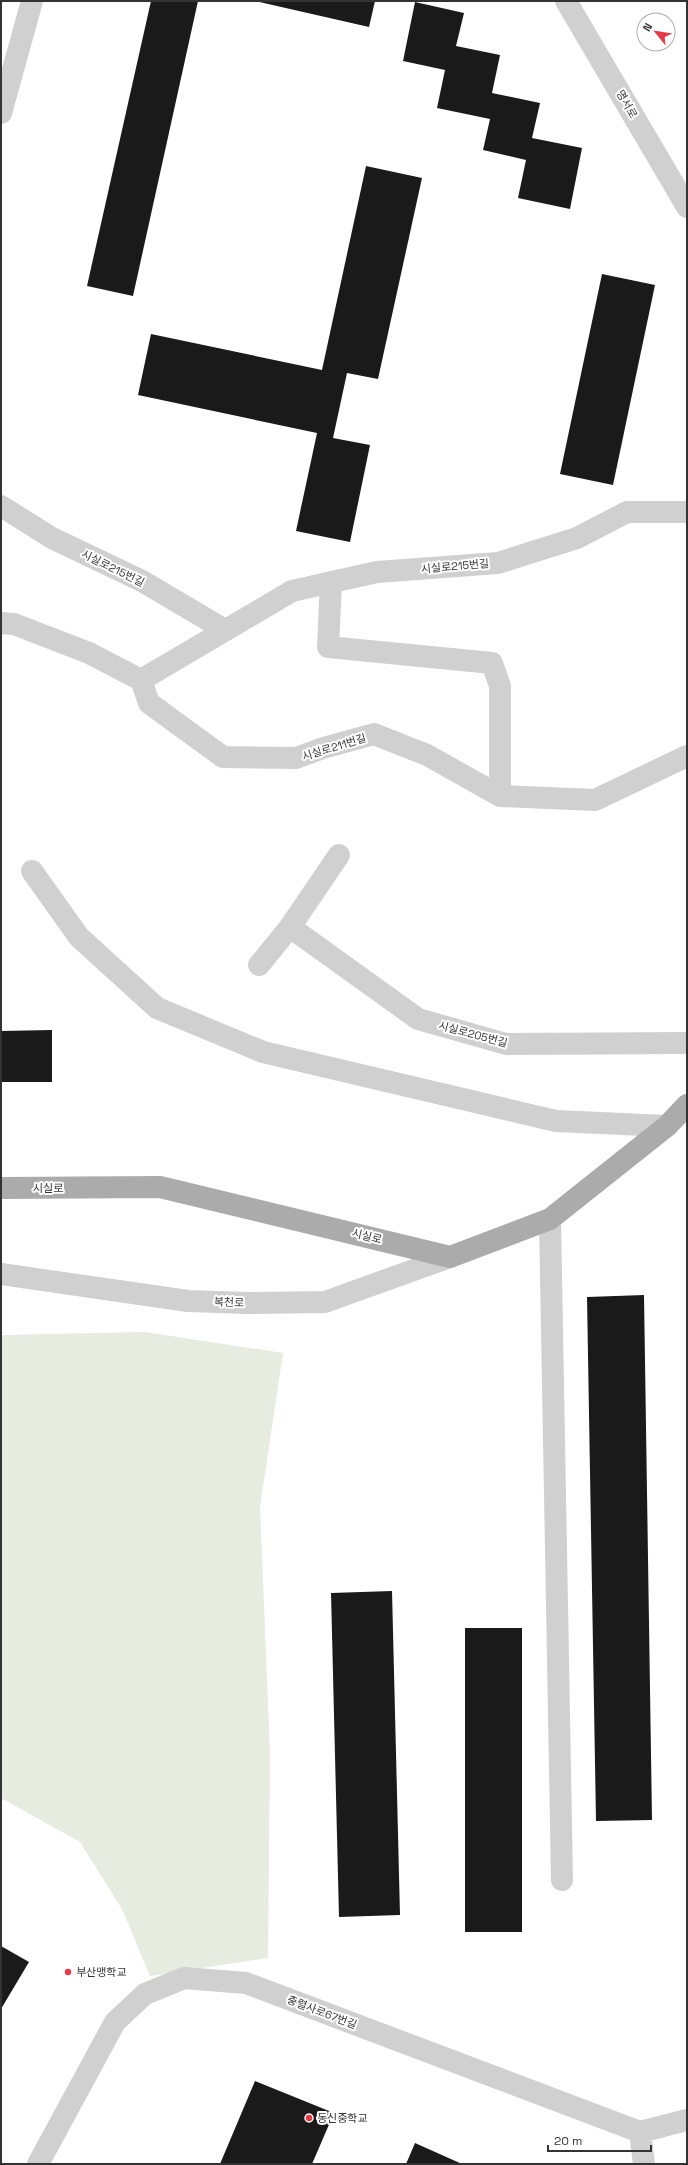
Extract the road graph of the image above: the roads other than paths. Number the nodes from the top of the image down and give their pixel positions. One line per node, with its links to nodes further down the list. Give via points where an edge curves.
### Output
1 (32, 1): 3 (street)
2 (566, 1): 4 (street, 명서로)
3 (1, 113)
4 (687, 207)
5 (1, 506): 9 (street, 시실로215번길, via 52,538 142,581)
6 (687, 512): 7 (street, 시실로215번길, via 628,512 577,538 498,562 377,572)
7 (331, 582): 9 (street, 시실로215번길, via 292,591); 12 (street, via 328,647 492,663 500,686)
8 (1, 623): 10 (street, via 14,624 89,653)
9 (225, 630): 10 (street, 시실로215번길)
10 (141, 680): 12 (street, 시실로211번길, via 149,703 223,757 296,758 374,734 427,755)
11 (687, 756): 12 (street, 시실로211번길, via 595,800)
12 (500, 796)
13 (339, 855): 15 (street)
14 (32, 871): 19 (street, via 79,938 157,1008 263,1052 556,1121)
15 (290, 927): 16 (street); 17 (street, 시실로205번길, via 418,1019 506,1044)
16 (259, 965)
17 (687, 1043)
18 (687, 1104): 19 (main road)
19 (667, 1126): 21 (main road)
20 (1, 1188): 22 (main road, 시실로, via 160,1187)
21 (550, 1219): 22 (main road); 24 (street)
22 (450, 1257): 23 (street, 복천로, via 325,1302 188,1301)
23 (1, 1274)
24 (562, 1880)
25 (687, 2120): 26 (street)
26 (640, 2132): 27 (street, 충렬사로67번길, via 246,1983 184,1978 145,1994 115,2022); 28 (street)
27 (38, 2164)
28 (644, 2164)

